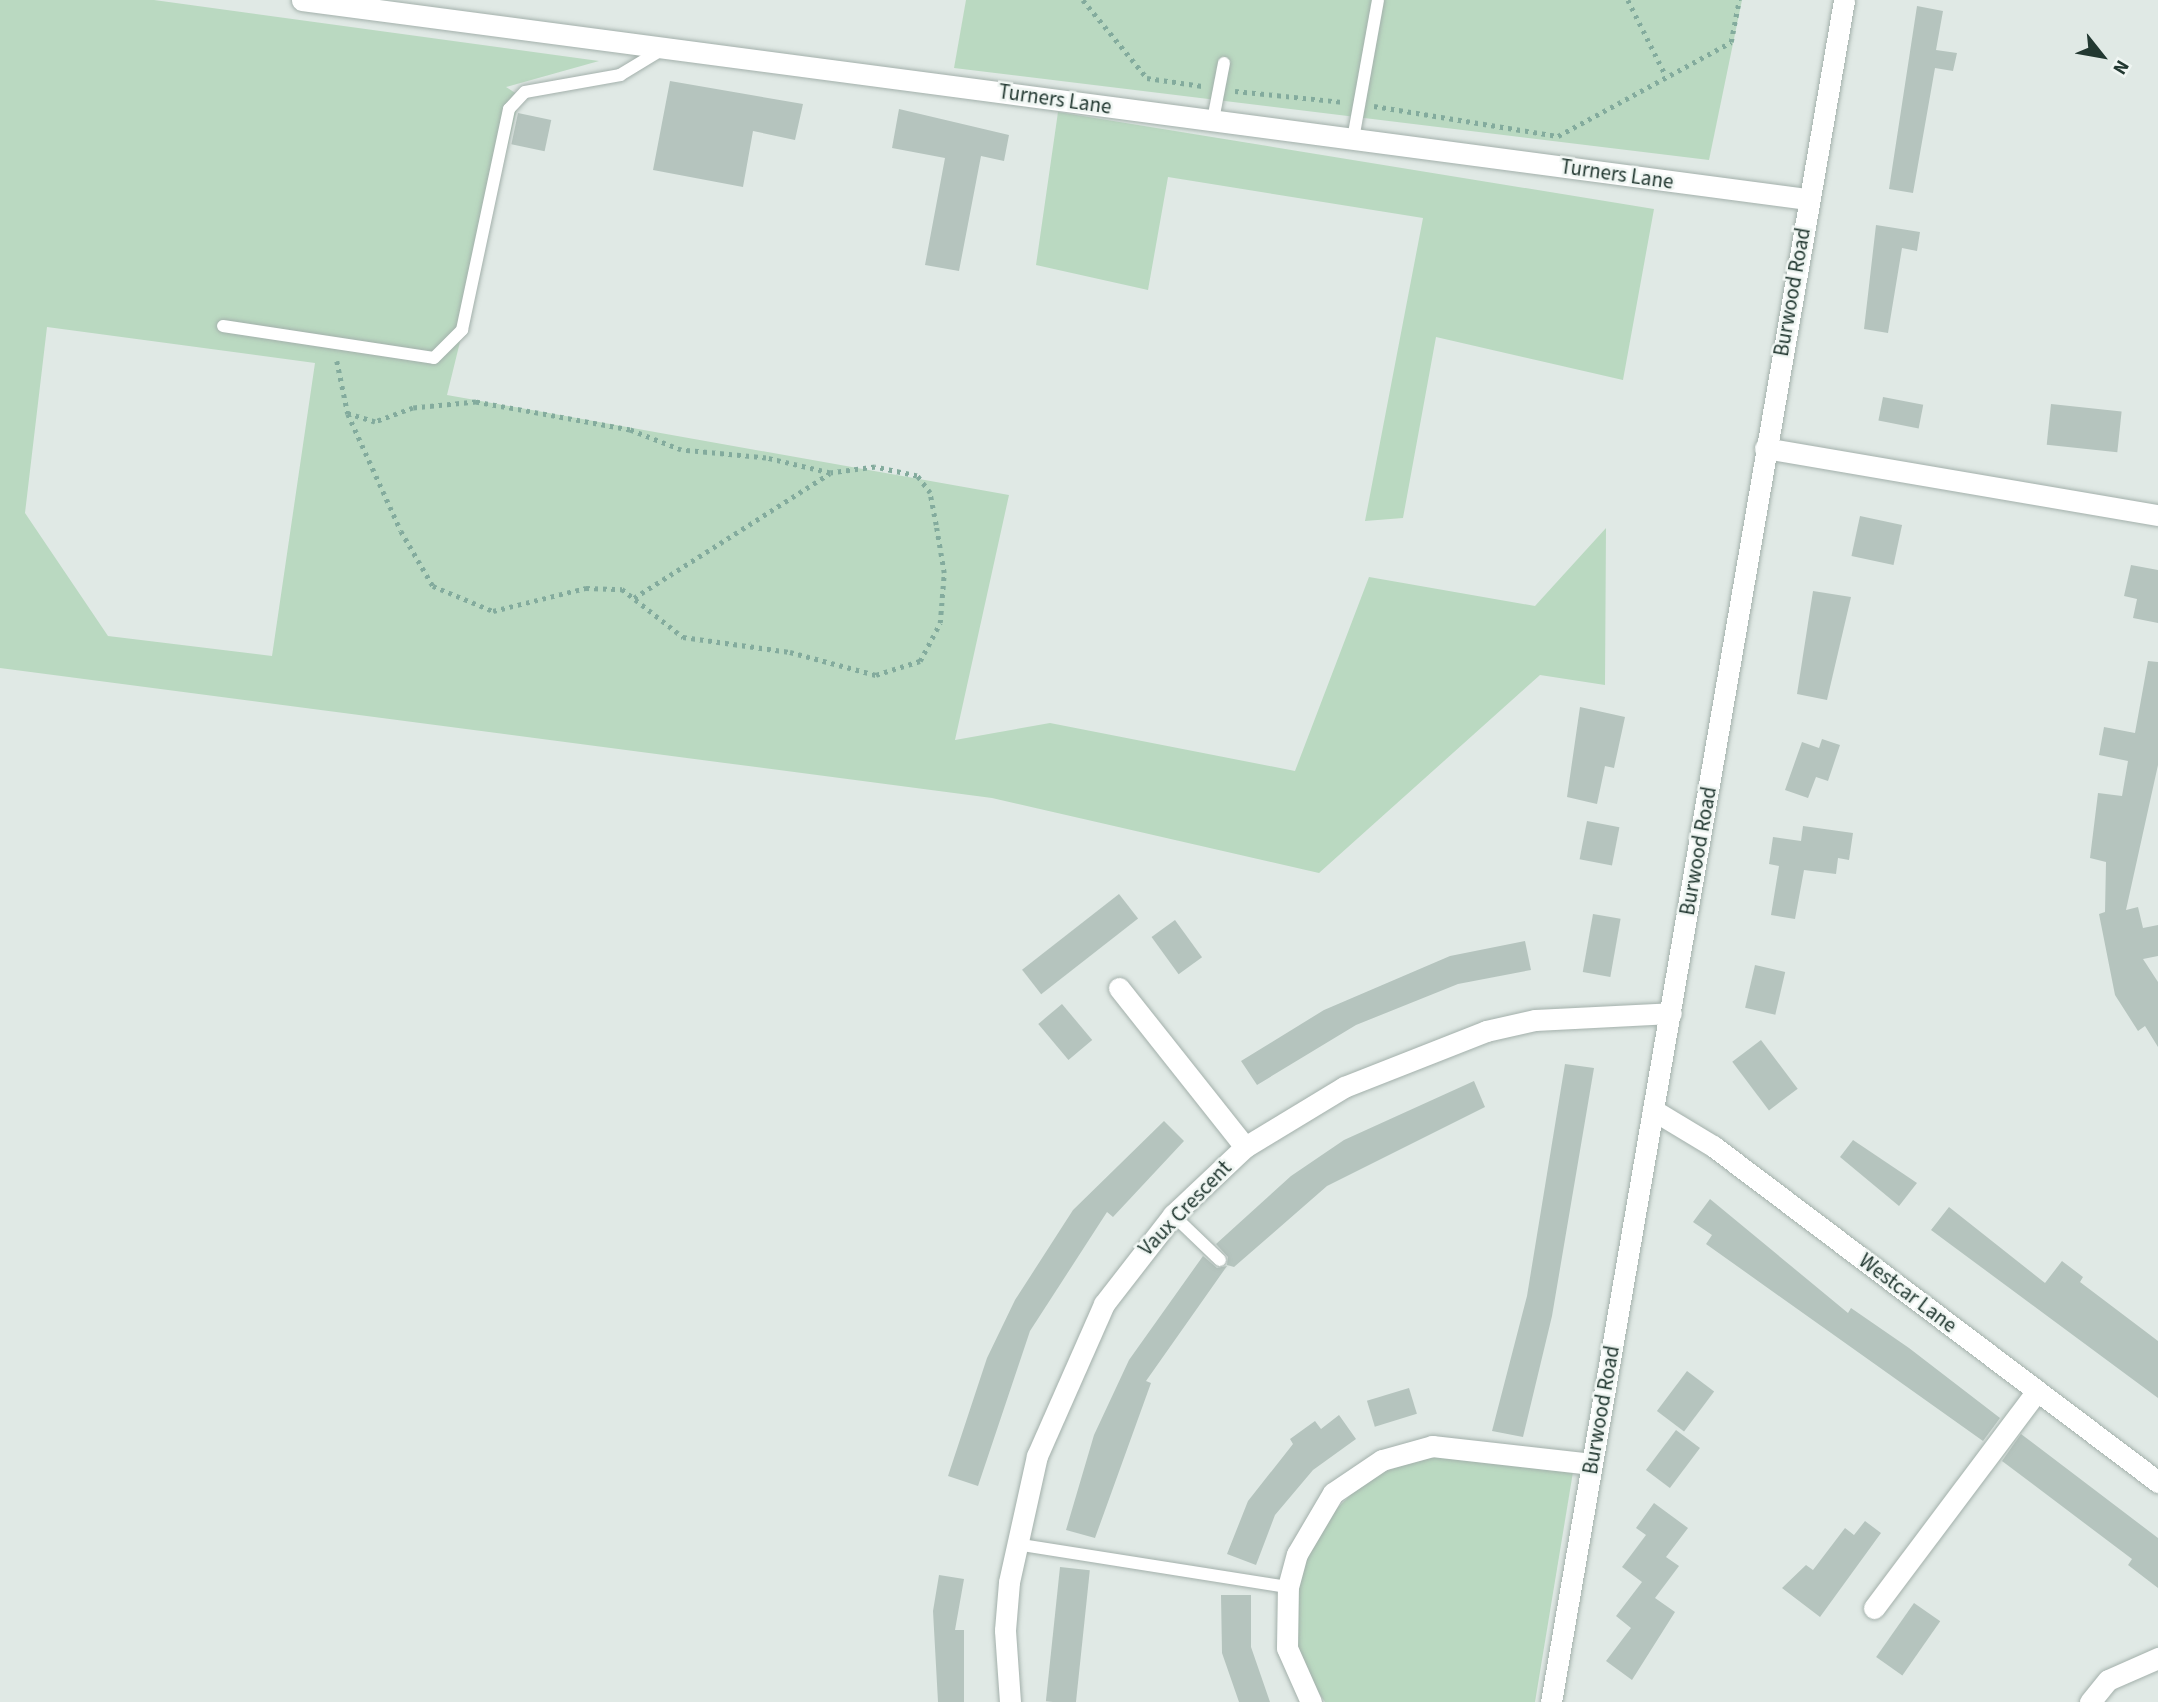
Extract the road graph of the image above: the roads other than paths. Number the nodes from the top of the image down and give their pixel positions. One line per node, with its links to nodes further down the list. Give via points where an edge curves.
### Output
1 (302, 0): 4 (street, Turners Lane)
2 (1378, 0): 7 (lane)
3 (1843, 0): 8 (street, Burwood Road)
4 (668, 47): 6 (street, Turners Lane); 9 (lane, via 620,75 525,92 509,109 461,330 452,346 434,358)
5 (1224, 63): 6 (lane)
6 (1213, 120): 7 (street, Turners Lane)
7 (1353, 139): 8 (street, Turners Lane)
8 (1808, 200): 10 (street, Burwood Road)
9 (223, 326)
10 (1765, 448): 11 (street); 13 (street, Burwood Road)
11 (2158, 515)
12 (1119, 988): 15 (street)
13 (1671, 1013): 14 (street, Burwood Road); 15 (street, Vaux Crescent, via 1577,1013 1486,1031 1344,1087)
14 (1653, 1111): 18 (street, Westcar Lane, via 1713,1146); 19 (street, Burwood Road)
15 (1245, 1147): 16 (street, Vaux Crescent)
16 (1173, 1215): 17 (lane); 21 (street, Vaux Crescent, via 1104,1304 1075,1362 1037,1456)
17 (1220, 1260)
18 (2038, 1391): 20 (street, Westcar Lane); 23 (street)
19 (1592, 1464): 22 (street, via 1458,1446 1382,1460 1333,1493 1297,1553); 27 (street, Burwood Road)
20 (2158, 1482)
21 (1016, 1544): 22 (lane); 25 (street, Vaux Crescent, via 1004,1630)
22 (1288, 1587): 26 (street, via 1287,1648)
23 (1874, 1608)
24 (2158, 1658): 28 (street, via 2108,1680)
25 (1010, 1702)
26 (1311, 1702)
27 (1551, 1702)
28 (2090, 1702)

